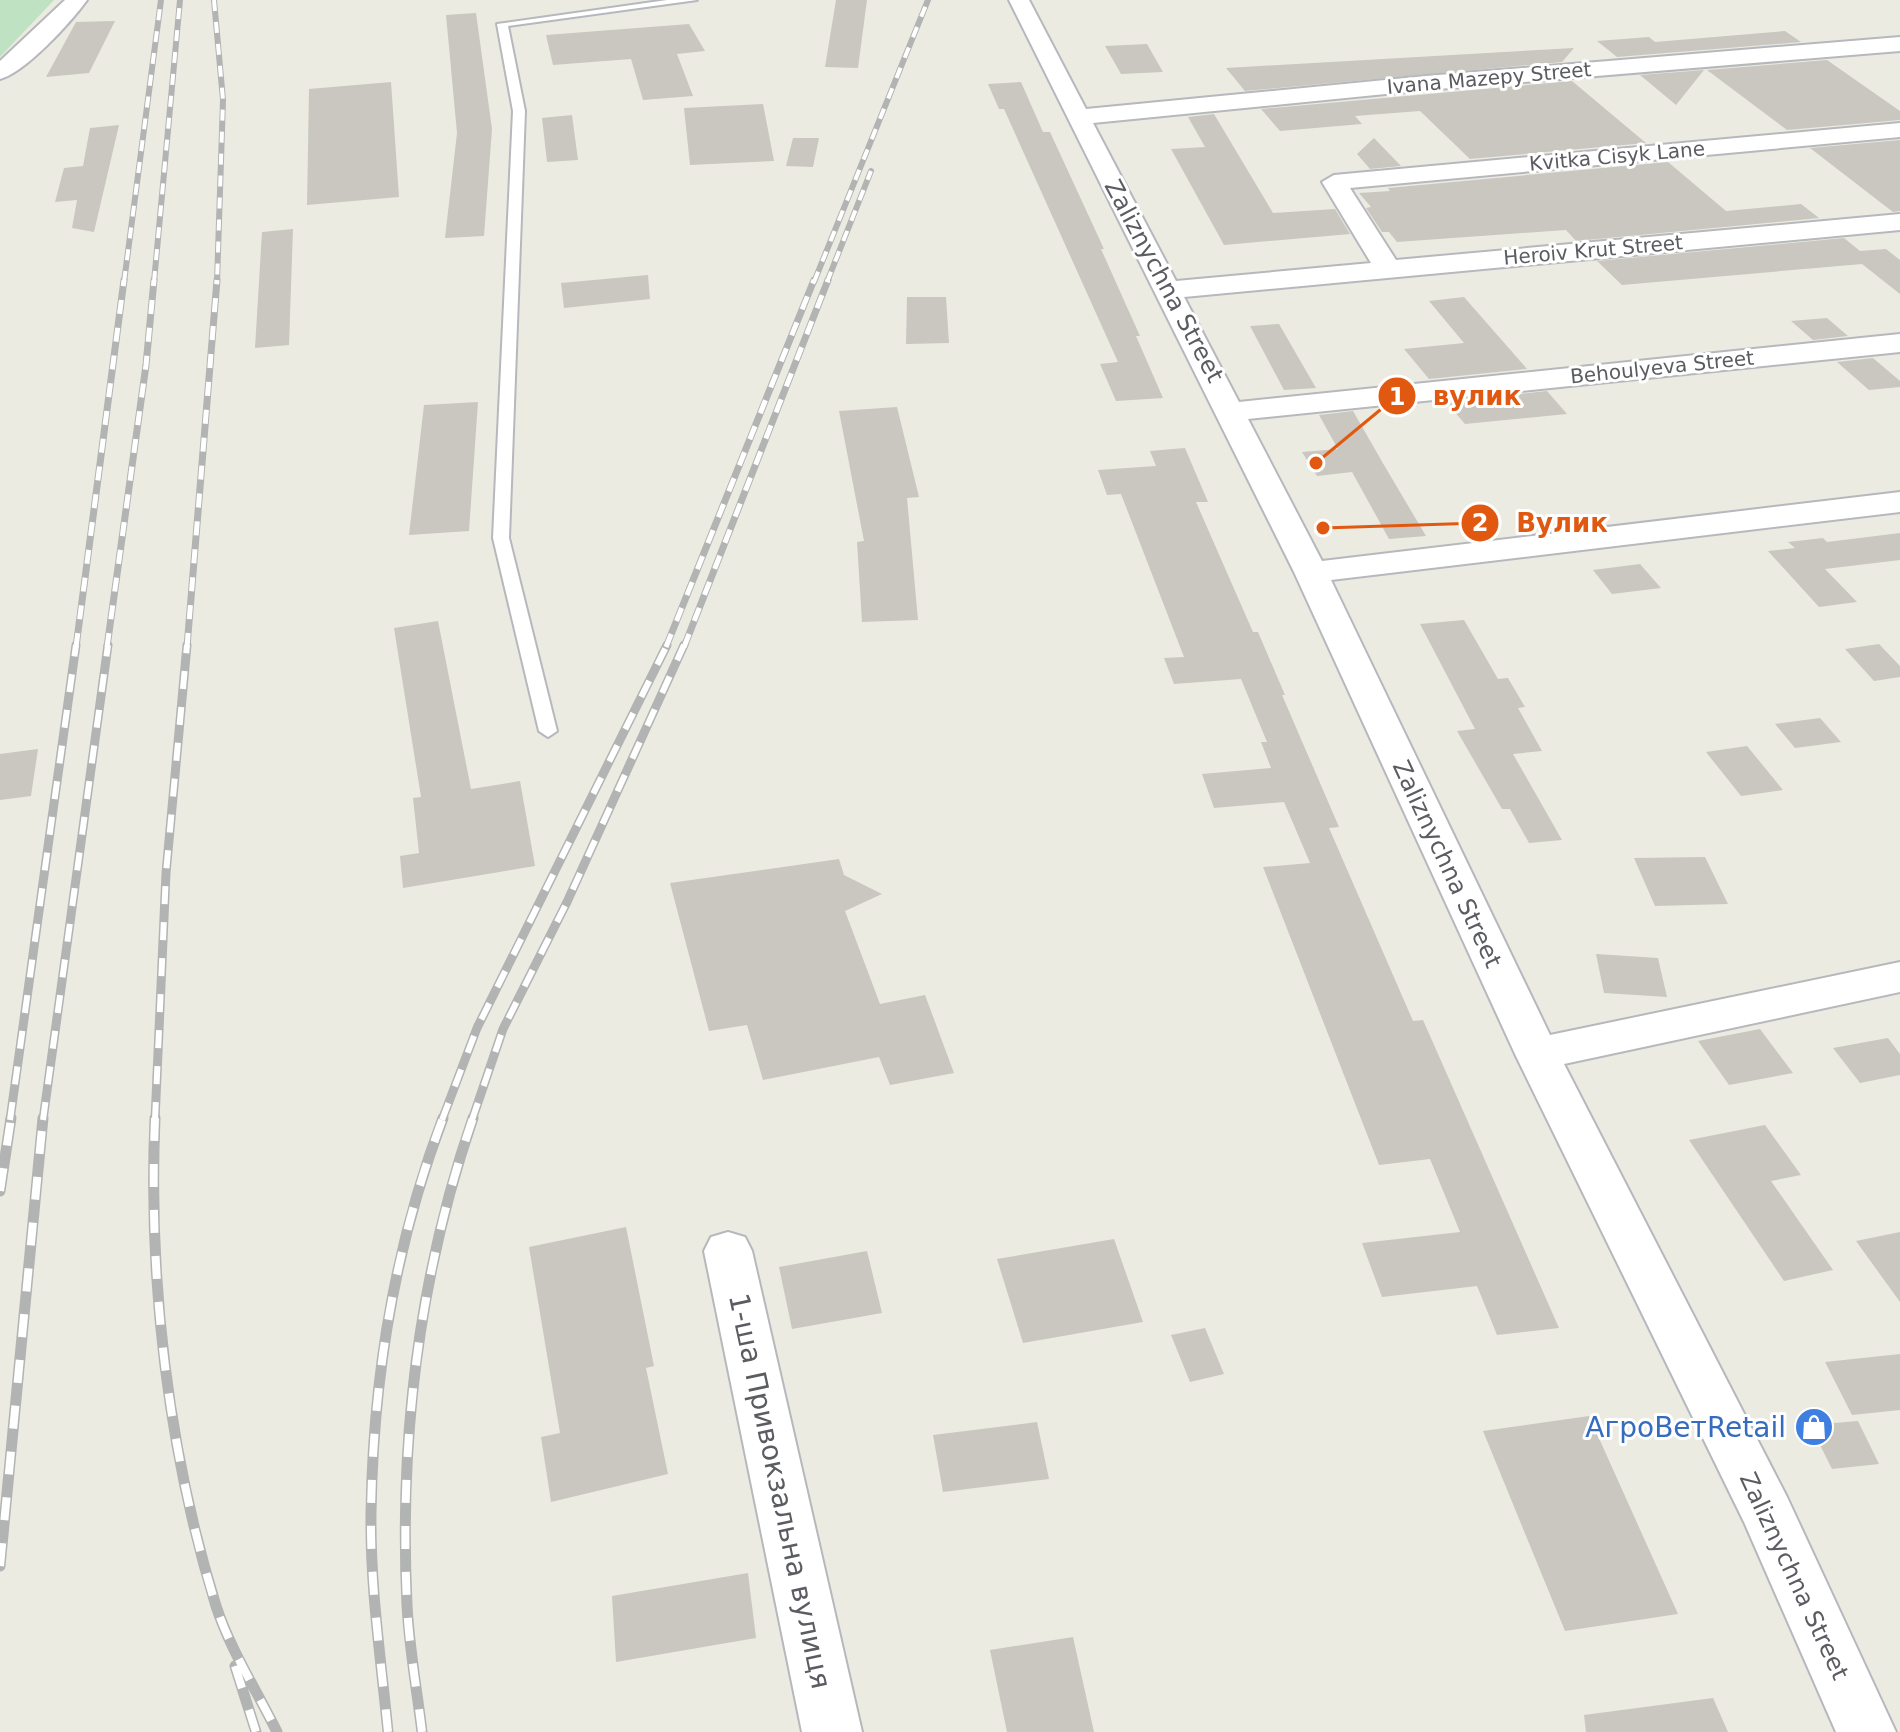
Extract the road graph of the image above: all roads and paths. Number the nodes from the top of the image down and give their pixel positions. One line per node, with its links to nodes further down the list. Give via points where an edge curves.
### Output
1 (77, 0): 5 (street)
2 (692, 0): 15 (lane, via 502,24 519,111 501,538)
3 (1019, 0): 6 (street, Zaliznychna Street)
4 (1900, 44): 6 (street, Ivana Mazepy Street)
5 (0, 72)
6 (1079, 117): 10 (street, Zaliznychna Street)
7 (1900, 130): 9 (street, Kvitka Cisyk Lane, via 1334,182)
8 (1900, 222): 9 (street, Heroiv Krut Street)
9 (1388, 269): 10 (street, Heroiv Krut Street)
10 (1169, 290): 12 (street, Zaliznychna Street)
11 (1900, 343): 12 (street, Behoulyeva Street)
12 (1232, 412): 14 (street, Zaliznychna Street)
13 (1900, 502): 14 (street)
14 (1311, 572): 17 (street, Zaliznychna Street)
15 (548, 731)
16 (1900, 977): 17 (street)
17 (1537, 1054): 20 (street, Zaliznychna Street, via 1768,1514)
18 (728, 1251): 19 (street, 1-ша Привокзальна вулиця)
19 (832, 1732)
20 (1866, 1732)

